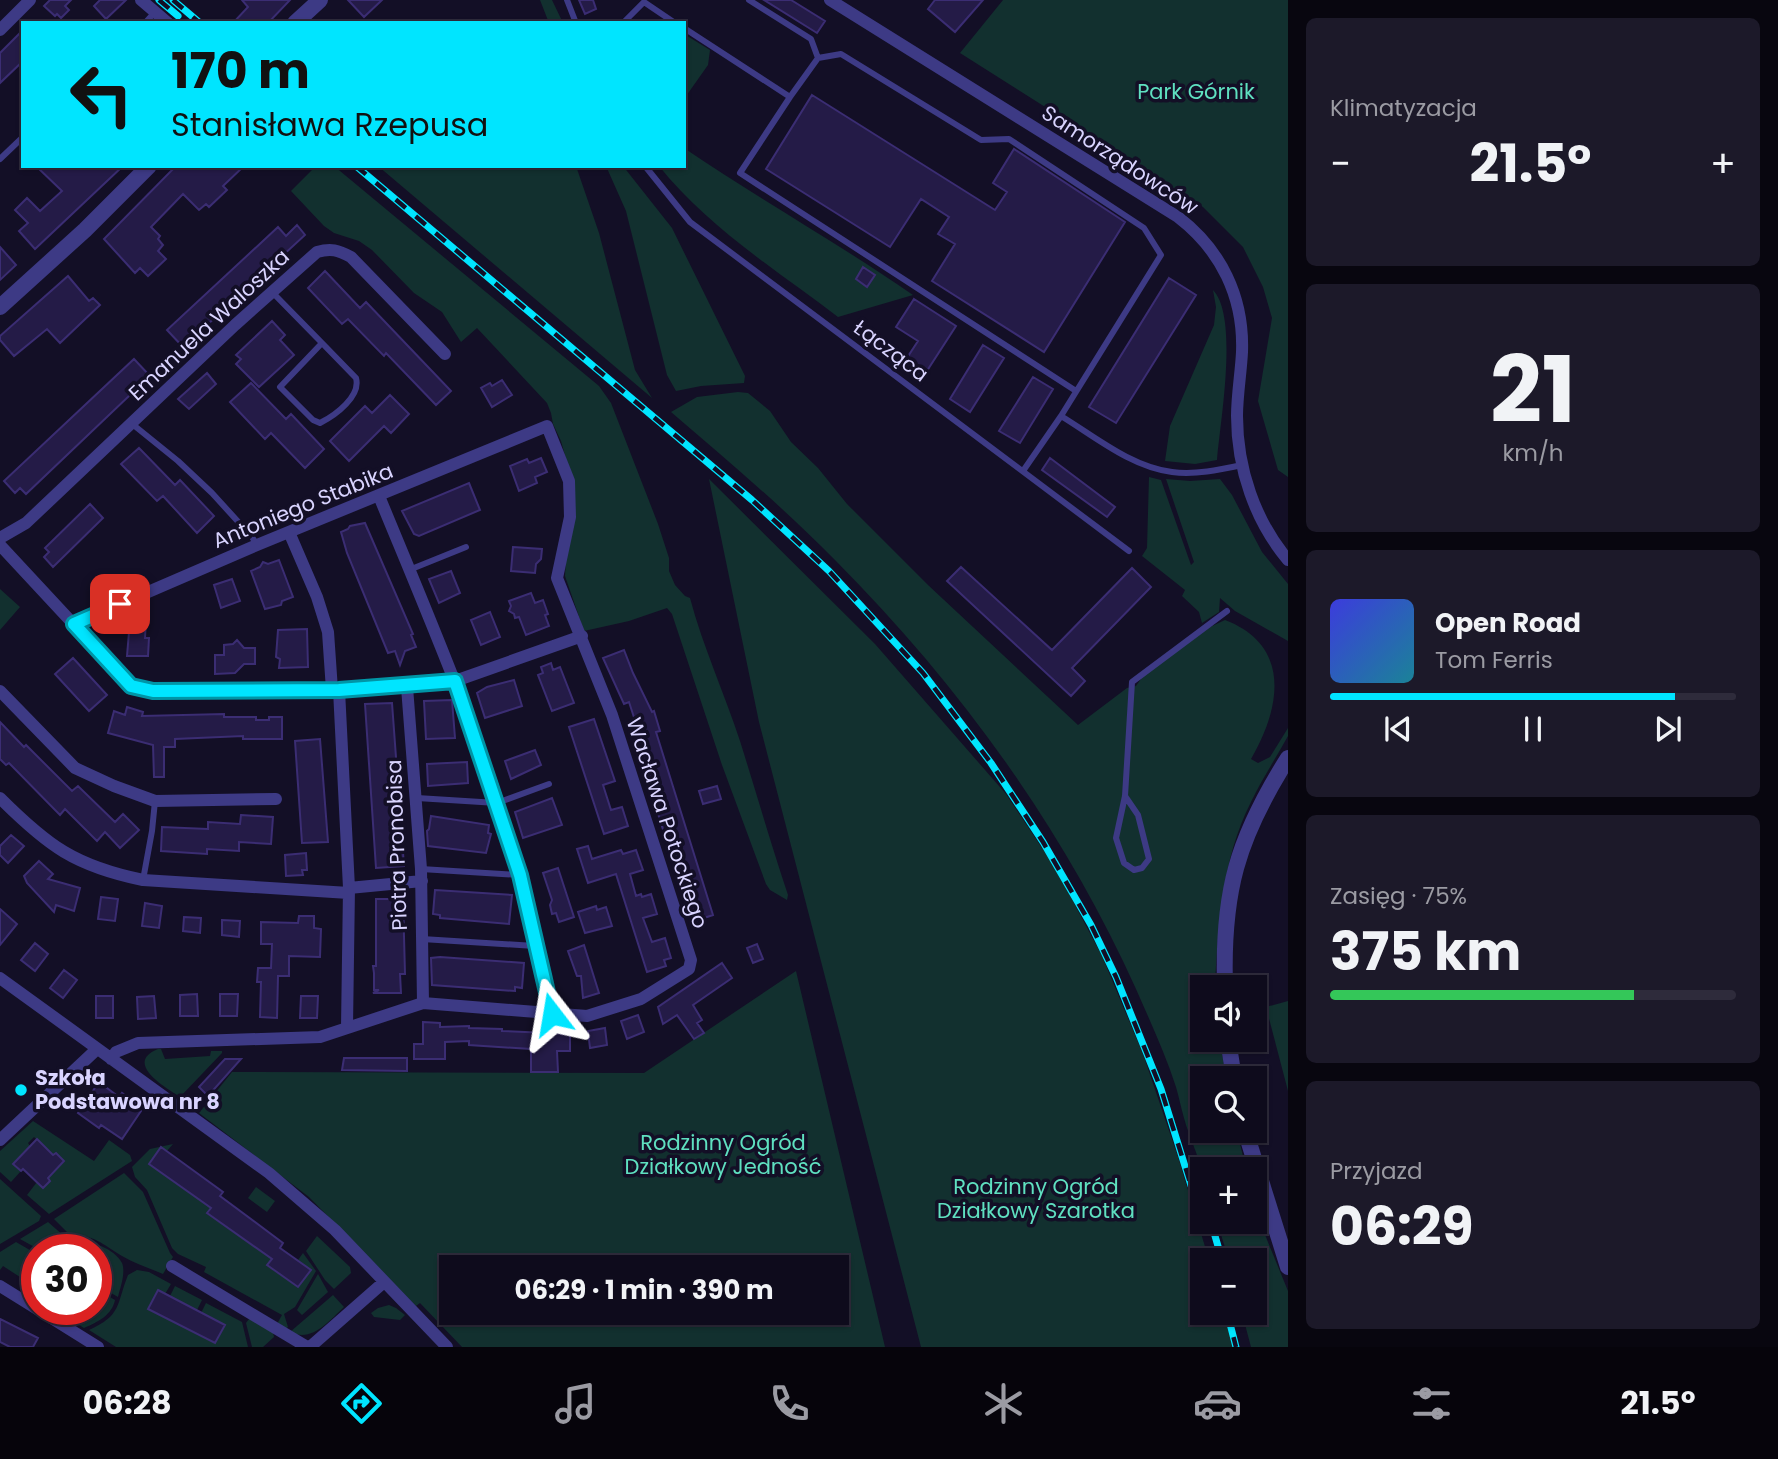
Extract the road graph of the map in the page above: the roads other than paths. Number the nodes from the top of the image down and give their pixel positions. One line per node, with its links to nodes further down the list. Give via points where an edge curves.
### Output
1 (30, 0): 16 (street)
2 (141, 0): 8 (street)
3 (320, 0): 11 (street)
4 (567, 0): 12 (lane)
5 (749, 0): 17 (lane, via 811,39)
6 (830, 0): 31 (street, Samorządowców, via 1159,205 1203,239 1225,270 1241,321 1237,417)
7 (645, 1): 13 (lane); 14 (lane)
8 (155, 12): 9 (lane); 10 (street)
9 (147, 21)
10 (166, 21)
11 (297, 21)
12 (575, 21)
13 (625, 21)
14 (673, 21)
15 (686, 29): 18 (lane)
16 (0, 30)
17 (818, 58): 18 (lane); 27 (lane, via 841,54 981,140 1009,139 1144,228 1161,255)
18 (790, 97): 27 (lane, via 740,173)
19 (21, 139): 20 (lane)
20 (0, 159)
21 (147, 168): 24 (street)
22 (647, 168): 32 (lane, Łącząca, via 690,222)
23 (273, 293): 25 (lane); 26 (street, Emanuela Waloszka, via 317,252 337,250 351,257); 29 (street, Emanuela Waloszka)
24 (0, 307)
25 (322, 343): 25 (lane, via 280,387 320,423 356,393 358,385)
26 (445, 354)
27 (1076, 391): 28 (lane)
28 (1061, 416): 31 (lane, via 1152,468 1193,472); 32 (lane)
29 (131, 423): 35 (street, Emanuela Waloszka, via 26,523); 37 (lane, via 212,493)
30 (547, 426): 33 (street, Antoniego Stabika); 44 (street, Wacława Potockiego, via 569,481 570,517 556,578)
31 (1242, 466): 40 (street, Samorządowców, via 1265,526)
32 (1023, 471): 39 (lane, Łącząca)
33 (379, 496): 34 (street, Antoniego Stabika); 41 (street)
34 (289, 532): 37 (street, Antoniego Stabika); 47 (street, via 328,632)
35 (0, 538)
36 (0, 545): 43 (street)
37 (257, 545): 43 (street, Antoniego Stabika)
38 (466, 547): 41 (lane)
39 (1129, 551)
40 (1288, 560)
41 (409, 570): 45 (street)
42 (1227, 611): 51 (lane, via 1132,682)
43 (74, 624): 47 (street, via 131,686 153,691)
44 (582, 636): 45 (street); 66 (street, Wacława Potockiego, via 691,960 689,969 640,999 587,1016)
45 (455, 681): 46 (street); 56 (street)
46 (407, 687): 47 (street); 53 (street, Piotra Pronobisa)
47 (336, 690): 60 (street)
48 (0, 691): 55 (street, via 75,768)
49 (1288, 758): 63 (street, via 1256,812 1239,854 1226,918)
50 (549, 784): 56 (lane)
51 (1125, 796): 51 (lane, via 1116,838 1124,863 1134,870 1149,859 1138,815)
52 (0, 798): 59 (street, via 33,831 73,859)
53 (417, 798): 56 (lane); 57 (street, Piotra Pronobisa)
54 (276, 799): 55 (street)
55 (155, 801): 59 (lane)
56 (497, 803): 58 (street)
57 (421, 875): 58 (lane); 60 (street); 61 (street, Piotra Pronobisa)
58 (520, 875): 62 (street)
59 (143, 880): 60 (street)
60 (349, 891): 67 (street)
61 (421, 939): 62 (lane); 65 (street, Piotra Pronobisa)
62 (535, 946): 66 (street)
63 (1224, 975)
64 (0, 978): 68 (street)
65 (423, 1003): 66 (street, Wacława Potockiego); 67 (street)
66 (552, 1014)
67 (347, 1027): 69 (street, via 320,1037 138,1043)
68 (97, 1049): 69 (street); 70 (street)
69 (111, 1059): 74 (street, via 269,1173 309,1206)
70 (0, 1140)
71 (1249, 1143): 73 (street)
72 (172, 1266): 79 (street)
73 (1288, 1267)
74 (384, 1282): 79 (street); 80 (street)
75 (0, 1286): 76 (street)
76 (21, 1299)
77 (63, 1325): 78 (street)
78 (98, 1347)
79 (308, 1347)
80 (447, 1347)

